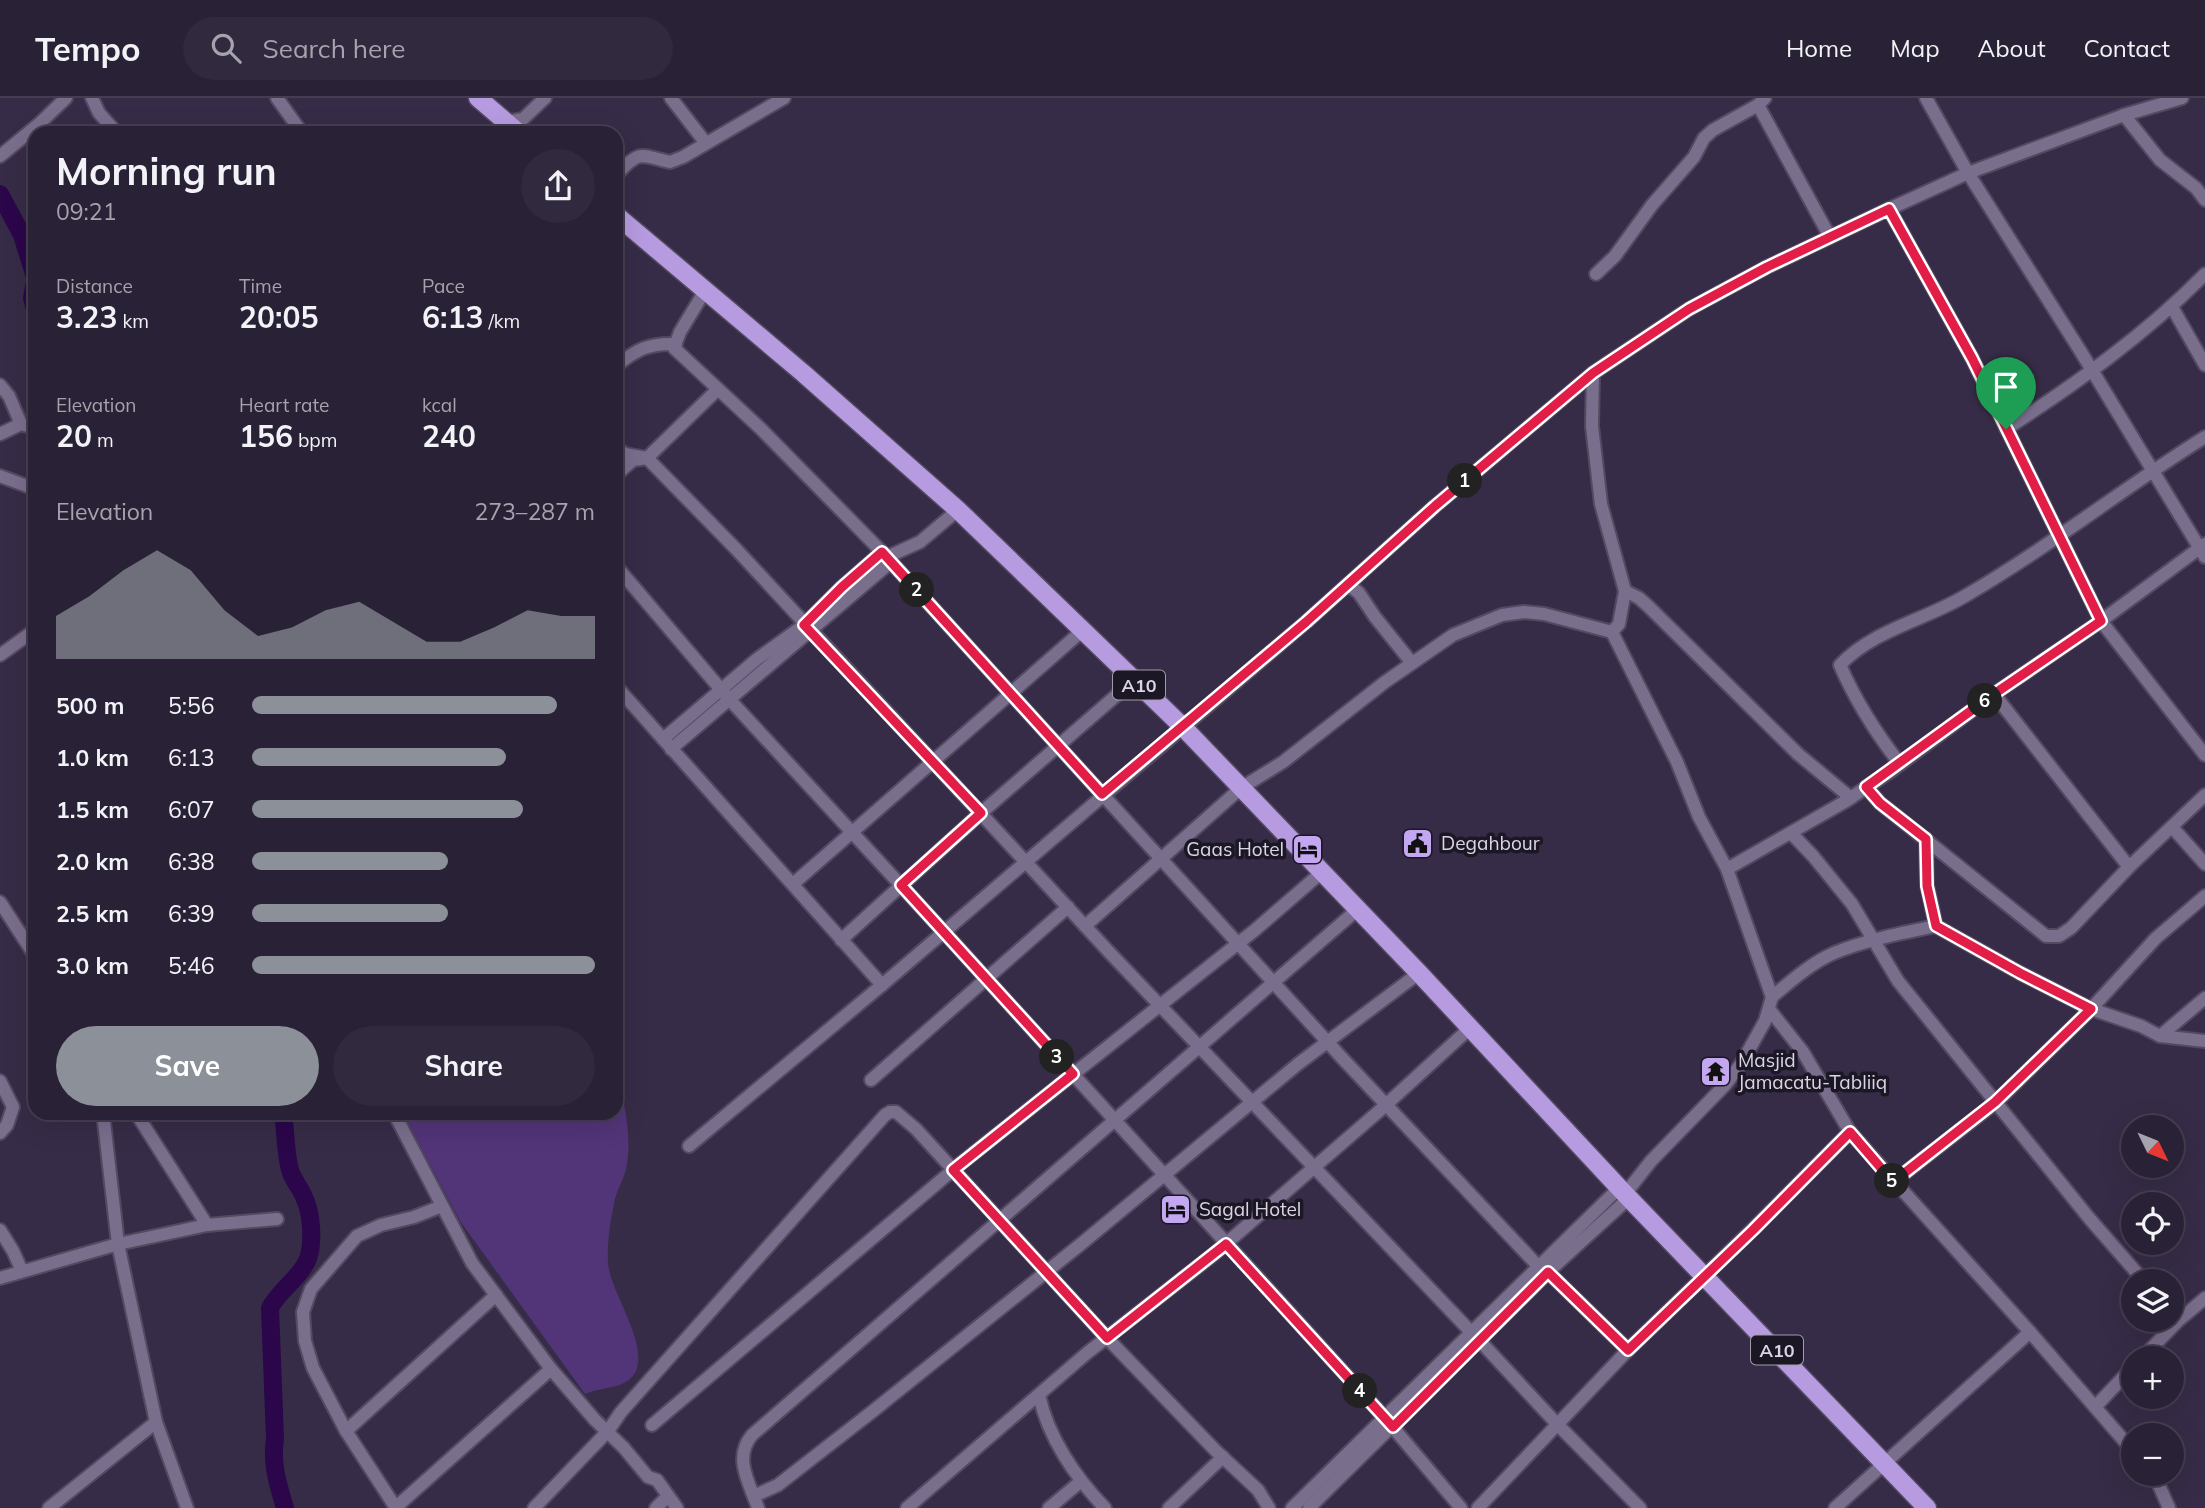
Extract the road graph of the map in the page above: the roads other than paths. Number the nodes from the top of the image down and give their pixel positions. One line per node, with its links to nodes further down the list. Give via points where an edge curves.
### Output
1 (66, 98): 13 (street)
2 (92, 98): 14 (street)
3 (277, 98): 15 (street)
4 (478, 98): 16 (highway)
5 (545, 98): 17 (street)
6 (671, 98): 19 (street)
7 (785, 98): 19 (street)
8 (1926, 98): 22 (street)
9 (2182, 98): 11 (street)
10 (1762, 101): 26 (street); 27 (street, via 1704,138 1694,157)
11 (2151, 102): 12 (street)
12 (2124, 115): 22 (street); 23 (street, via 2160,160)
13 (37, 126)
14 (111, 126)
15 (297, 126)
16 (510, 126)
17 (514, 126)
18 (28, 133): 20 (street)
19 (705, 142): 21 (street, via 670,162 641,155)
20 (0, 156)
21 (623, 168)
22 (1968, 173): 24 (street); 34 (street)
23 (2205, 200)
24 (1889, 209): 26 (street); 40 (street)
25 (623, 221): 29 (highway, A10)
26 (1830, 237): 35 (street, via 1689,309)
27 (1596, 274)
28 (2205, 274): 30 (street)
29 (706, 289): 31 (street); 49 (highway, A10)
30 (2172, 307): 33 (street); 34 (street)
31 (676, 344): 32 (street, via 643,347); 37 (street, via 674,348)
32 (623, 361)
33 (2205, 365)
34 (2092, 370): 40 (street); 46 (street)
35 (1593, 373): 54 (street); 55 (street, via 1592,426 1601,504)
36 (0, 384): 38 (street)
37 (718, 389): 44 (street); 52 (street)
38 (21, 424): 39 (street); 41 (street)
39 (28, 426)
40 (2006, 429): 50 (street)
41 (0, 434)
42 (2205, 437): 46 (street)
43 (623, 453): 44 (street)
44 (647, 458): 45 (street, via 633,460); 57 (street)
45 (623, 469)
46 (2152, 470): 50 (street); 51 (street)
47 (0, 476): 48 (street)
48 (28, 486)
49 (958, 510): 52 (street, via 920,542); 58 (highway, A10)
50 (2057, 536): 56 (street); 73 (street, via 1948,607 1902,625 1851,653 1840,665 1874,730)
51 (2203, 550): 56 (street)
52 (886, 557): 57 (street); 64 (street)
53 (623, 574): 66 (street)
54 (1349, 584): 62 (street); 68 (street)
55 (1625, 591): 59 (street, via 1619,624); 78 (street, via 1648,606 1798,754)
56 (2101, 621): 67 (street); 71 (street)
57 (807, 628): 66 (street); 72 (street)
58 (1083, 630): 63 (highway, A10); 64 (street)
59 (1612, 632): 62 (street, via 1544,614 1513,614 1453,635); 88 (street)
60 (28, 635): 61 (street)
61 (0, 655)
62 (1412, 663): 75 (street, via 1283,762)
63 (1134, 680): 68 (highway, A10); 70 (street)
64 (1011, 693): 70 (street); 72 (street)
65 (623, 694): 69 (street)
66 (725, 694): 69 (street); 81 (street)
67 (1994, 694): 73 (street); 87 (street)
68 (1182, 726): 75 (highway, A10); 76 (street)
69 (667, 744): 90 (street)
70 (1058, 746): 76 (street); 79 (street)
71 (2205, 755)
72 (932, 762): 79 (street); 81 (street)
73 (1900, 764): 74 (street)
74 (1866, 787): 78 (street); 83 (street)
75 (1241, 788): 84 (street); 89 (highway, A10)
76 (1102, 794): 84 (street); 85 (street)
77 (2205, 795): 80 (street)
78 (1851, 798): 82 (street)
79 (981, 813): 85 (street); 91 (street)
80 (2172, 827): 86 (street); 87 (street)
81 (852, 832): 90 (street); 91 (street)
82 (1791, 833): 88 (street); 100 (street, via 1852,904)
83 (1926, 839): 87 (street, via 2046,936 2059,936 2071,928); 97 (street, via 1927,886)
84 (1161, 859): 96 (street); 101 (street)
85 (1025, 861): 94 (street); 98 (street)
86 (2205, 864)
87 (2129, 867)
88 (1727, 869): 108 (street)
89 (1322, 872): 95 (highway, A10); 101 (street)
90 (793, 884): 99 (street)
91 (901, 885): 98 (street); 99 (street)
92 (2205, 896): 110 (street, via 2156,938)
93 (0, 902): 102 (street)
94 (1068, 908): 96 (street); 104 (street)
95 (1358, 909): 103 (highway, A10); 105 (street)
96 (1085, 926): 109 (street)
97 (1936, 926): 100 (street); 110 (street)
98 (944, 932): 104 (street); 106 (street)
99 (841, 940): 106 (street)
100 (1873, 941): 108 (street, via 1833,953 1805,970); 120 (street, via 1898,981)
101 (1238, 944): 105 (street); 109 (street)
102 (28, 945)
103 (1419, 973): 111 (highway, A10); 114 (street)
104 (987, 979): 116 (street); 117 (street)
105 (1273, 983): 114 (street); 115 (street)
106 (883, 985): 128 (street)
107 (2205, 998): 112 (street)
108 (1771, 1003): 126 (street); 133 (street, via 1755,1041 1725,1085)
109 (1160, 1005): 115 (street); 116 (street)
110 (2091, 1009): 112 (street); 120 (street)
111 (1470, 1028): 121 (street); 133 (highway, A10)
112 (2161, 1037): 113 (street)
113 (2205, 1041)
114 (1327, 1042): 119 (street); 121 (street)
115 (1199, 1046): 119 (street); 125 (street)
116 (1073, 1074): 125 (street); 130 (street)
117 (871, 1080)
118 (0, 1081): 127 (street, via 13,1107)
119 (1252, 1102): 129 (street); 131 (street)
120 (1995, 1102): 132 (street); 141 (street)
121 (1386, 1105): 129 (street); 142 (street)
122 (104, 1120): 139 (street)
123 (140, 1120): 137 (street)
124 (398, 1120): 134 (street)
125 (1114, 1120): 131 (street); 136 (street)
126 (1850, 1132): 132 (street); 145 (street)
127 (0, 1133)
128 (689, 1146)
129 (1315, 1167): 140 (street); 152 (street)
130 (953, 1170): 136 (street); 163 (street); 165 (street, via 896,1111 885,1115)
131 (1164, 1175): 140 (street); 144 (street)
132 (1893, 1182): 150 (street)
133 (1625, 1193): 142 (street); 145 (highway, A10)
134 (442, 1206): 147 (street, via 472,1264); 164 (street, via 357,1236 312,1289 303,1312 305,1341 313,1368)
135 (278, 1219): 137 (street)
136 (999, 1220): 144 (street); 172 (street, via 751,1435 741,1457)
137 (207, 1226): 139 (street)
138 (0, 1230): 143 (street)
139 (118, 1244): 143 (street); 160 (street)
140 (1226, 1244): 153 (street); 161 (street)
141 (2134, 1269)
142 (1544, 1270): 152 (street); 155 (street)
143 (22, 1271): 146 (street)
144 (1046, 1272): 153 (street); 172 (street)
145 (1705, 1275): 155 (street); 168 (highway, A10)
146 (0, 1278)
147 (496, 1295): 156 (street); 164 (street)
148 (2205, 1298): 149 (street)
149 (2184, 1311)
150 (2030, 1332): 159 (street); 168 (street)
151 (2163, 1332): 154 (street)
152 (1476, 1336): 161 (street); 162 (street)
153 (1107, 1338): 158 (street); 167 (street)
154 (2152, 1346)
155 (1628, 1350): 162 (street)
156 (551, 1369): 165 (street); 175 (street)
157 (2121, 1380): 159 (street)
158 (1039, 1395): 169 (street, via 1043,1415); 179 (street)
159 (2095, 1407): 166 (street)
160 (156, 1422): 173 (street); 174 (street)
161 (1389, 1423): 184 (street); 185 (street); 186 (street)
162 (1557, 1424): 187 (street); 188 (street)
163 (652, 1425)
164 (346, 1431): 175 (street)
165 (608, 1431): 171 (street); 176 (street)
166 (2121, 1437)
167 (1223, 1457): 182 (street); 183 (street, via 1258,1490)
168 (1885, 1464): 189 (street); 190 (highway, A10)
169 (1080, 1482): 180 (street); 181 (street)
170 (2159, 1486): 191 (street)
171 (668, 1496): 177 (street); 178 (street)
172 (756, 1502)
173 (49, 1508)
174 (187, 1508)
175 (396, 1508)
176 (534, 1508)
177 (656, 1508)
178 (677, 1508)
179 (907, 1508)
180 (1049, 1508)
181 (1105, 1508)
182 (1169, 1508)
183 (1269, 1508)
184 (1292, 1508)
185 (1309, 1508)
186 (1461, 1508)
187 (1478, 1508)
188 (1640, 1508)
189 (1835, 1508)
190 (1927, 1508)
191 (2169, 1508)

